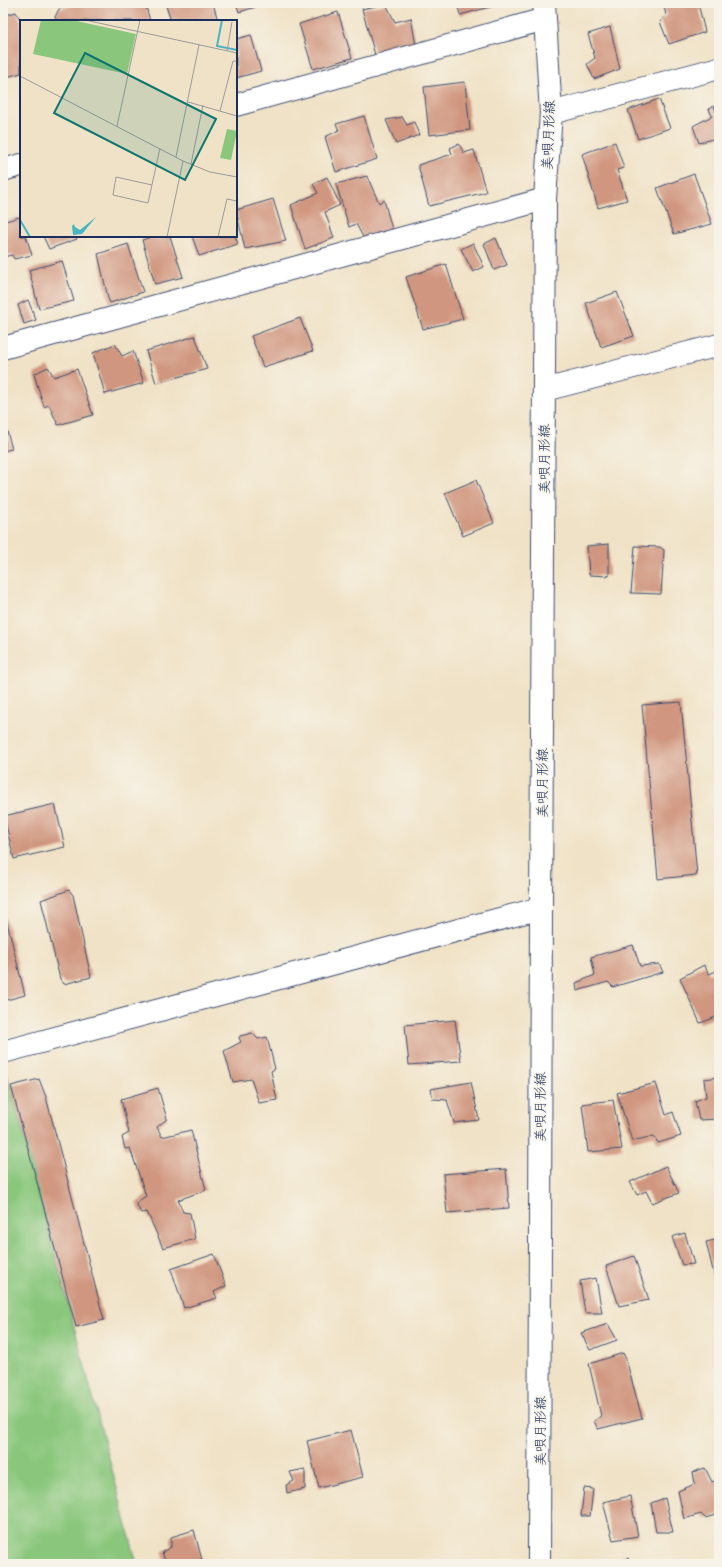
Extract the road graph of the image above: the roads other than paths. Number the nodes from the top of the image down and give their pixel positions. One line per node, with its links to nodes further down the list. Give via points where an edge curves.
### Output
1 (545, 11): 3 (street); 4 (street, 美唄月形線)
2 (719, 68): 4 (street)
3 (237, 105)
4 (551, 113): 7 (street, 美唄月形線)
5 (20, 165): 6 (street)
6 (3, 170)
7 (545, 199): 9 (street); 10 (street, 美唄月形線)
8 (719, 345): 10 (street)
9 (3, 348)
10 (544, 390): 11 (street, 美唄月形線)
11 (541, 908): 12 (street); 13 (street, 美唄月形線)
12 (3, 1052)
13 (539, 1564)

